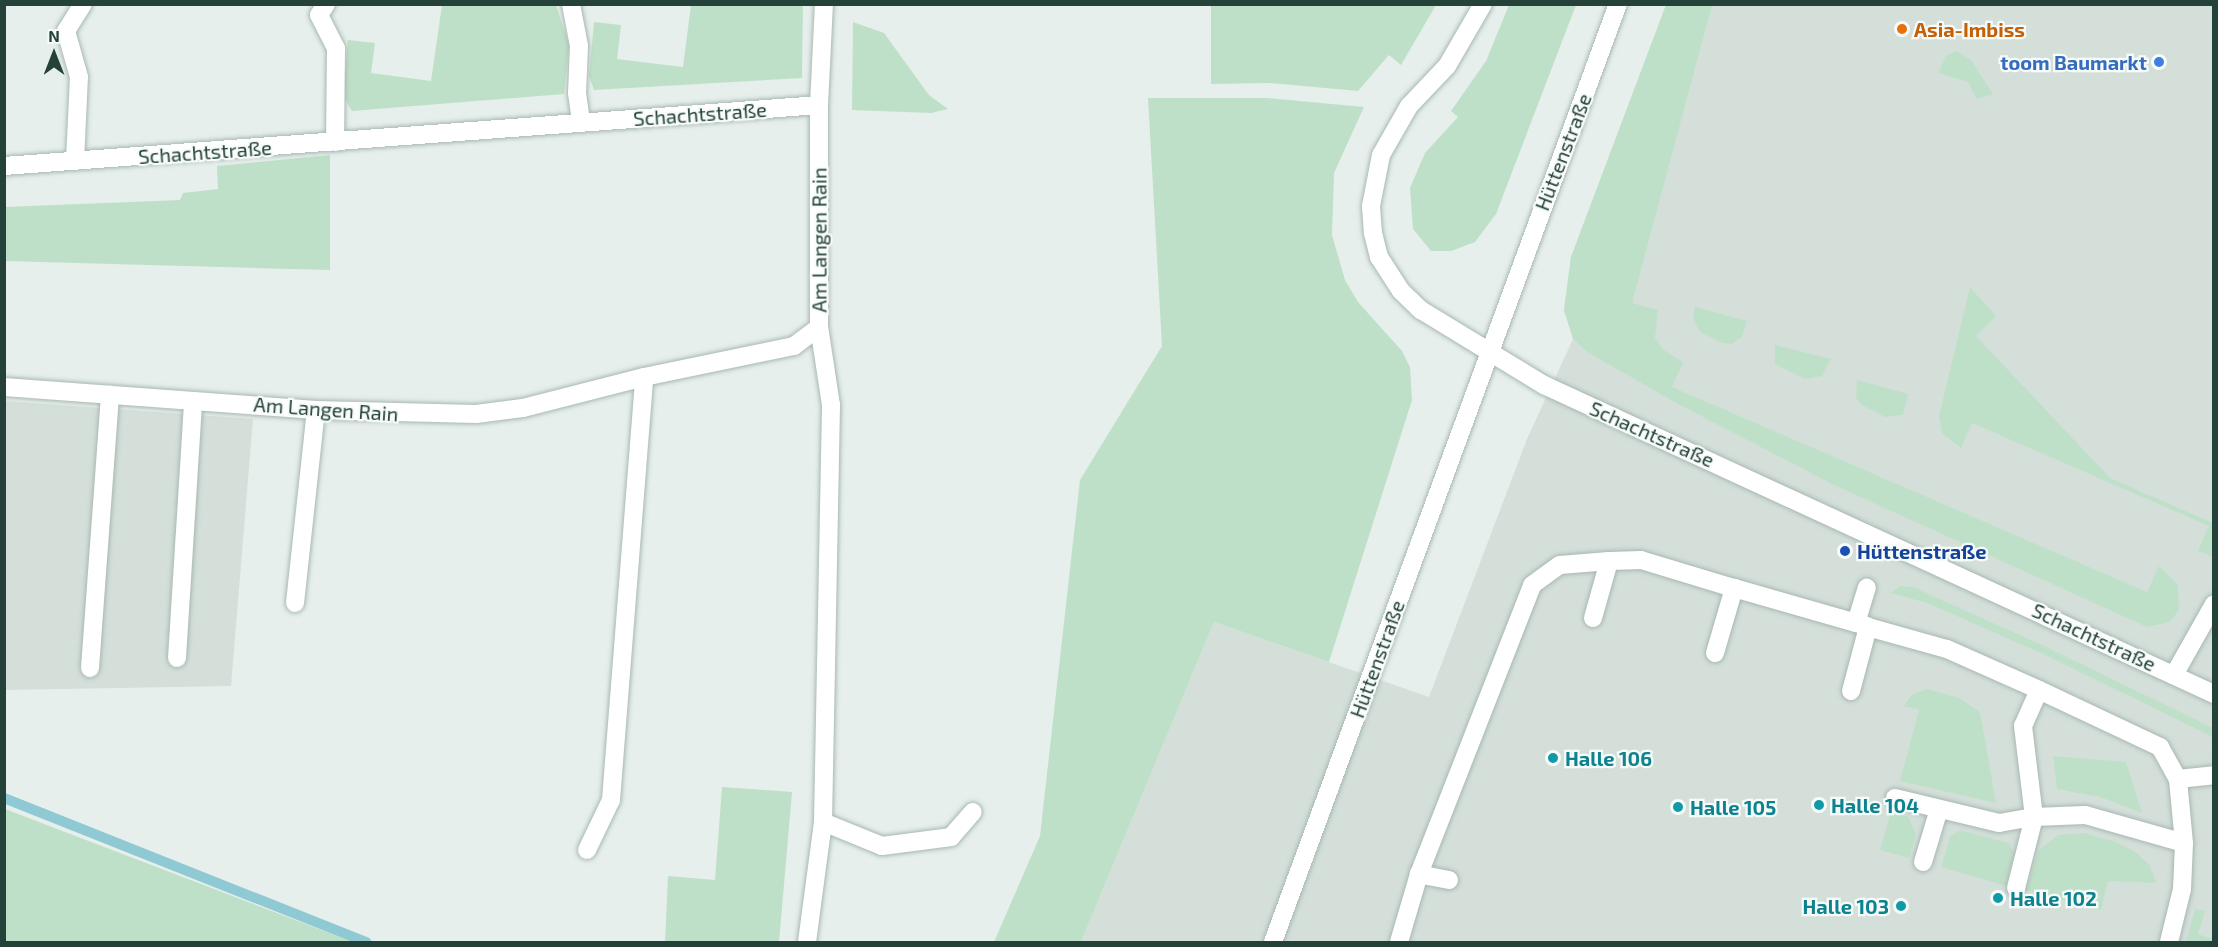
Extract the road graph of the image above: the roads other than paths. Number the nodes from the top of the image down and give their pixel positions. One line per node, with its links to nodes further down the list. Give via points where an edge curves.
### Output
1 (83, 4): 10 (street, via 66,31 79,77)
2 (326, 4): 9 (street, via 319,15 336,48)
3 (571, 4): 8 (street, via 579,46 577,93)
4 (824, 4): 7 (street, Am Langen Rain)
5 (1483, 4): 13 (street, Schachtstraße, via 1447,66 1395,126 1381,155 1371,206 1379,257 1389,276 1421,310)
6 (1618, 4): 13 (street, Hüttenstraße)
7 (819, 105): 8 (street, Schachtstraße); 12 (street, Am Langen Rain)
8 (581, 123): 9 (street, Schachtstraße)
9 (335, 142): 10 (street, Schachtstraße)
10 (75, 161): 11 (street, Schachtstraße)
11 (4, 166)
12 (819, 327): 14 (street, Am Langen Rain, via 794,346); 39 (street, via 831,405)
13 (1489, 352): 29 (street, Schachtstraße, via 1564,395); 47 (street, Hüttenstraße)
14 (644, 377): 18 (street, Am Langen Rain, via 523,408 476,414); 41 (street, via 611,800)
15 (4, 387): 16 (street, Am Langen Rain)
16 (110, 395): 17 (street, Am Langen Rain); 28 (street)
17 (194, 400): 18 (street, Am Langen Rain); 27 (street)
18 (316, 410): 22 (street)
19 (1609, 561): 20 (street, via 1641,560); 24 (street); 43 (street, via 1560,565 1532,585)
20 (1734, 588): 25 (street); 26 (street)
21 (1867, 588): 25 (street)
22 (295, 603)
23 (2214, 604): 29 (street)
24 (1593, 618)
25 (1862, 625): 30 (street, via 1947,649); 31 (street)
26 (1715, 653)
27 (177, 658)
28 (90, 668)
29 (2174, 675): 32 (street, Schachtstraße)
30 (2039, 690): 34 (street, via 2160,747); 38 (street, via 2023,726)
31 (1851, 691)
32 (2214, 694)
33 (2214, 775): 34 (street)
34 (2178, 780): 40 (street)
35 (1895, 798): 36 (street)
36 (1939, 809): 38 (street, via 1999,823); 42 (street)
37 (973, 812): 39 (street, via 951,837 882,846)
38 (2034, 817): 40 (street, via 2085,815); 45 (street)
39 (823, 822): 46 (street)
40 (2184, 843): 49 (street, via 2182,889)
41 (588, 850)
42 (1923, 862)
43 (1419, 874): 44 (street); 48 (street)
44 (1449, 880)
45 (2016, 888)
46 (807, 942)
47 (1273, 942)
48 (1399, 942)
49 (2169, 942)

